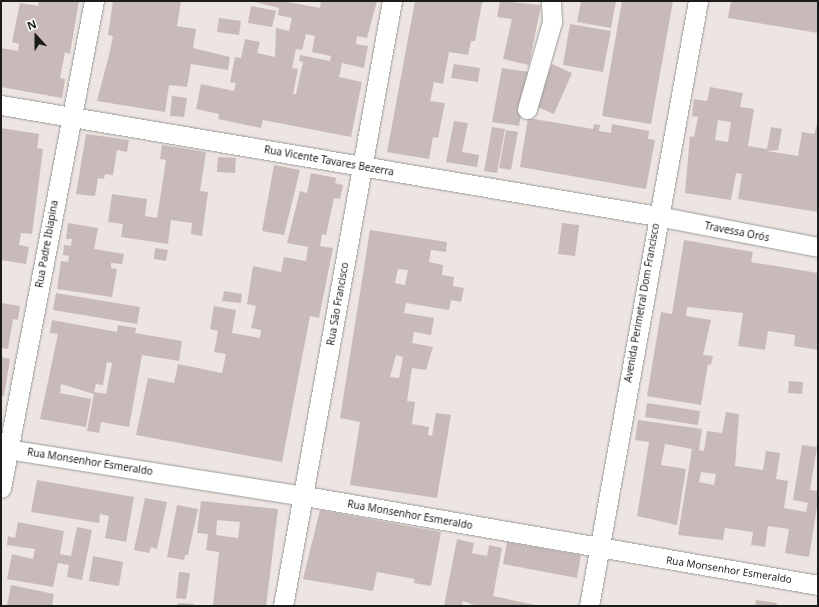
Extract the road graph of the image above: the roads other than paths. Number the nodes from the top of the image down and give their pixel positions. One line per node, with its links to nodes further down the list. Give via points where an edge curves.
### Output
1 (94, 1): 7 (street, Rua Padre Ibiapina)
2 (392, 1): 8 (street, Rua São Francisco)
3 (551, 1): 6 (street, via 552,22)
4 (698, 1): 9 (street, Avenida Perimetral Dom Francisco)
5 (1, 105): 7 (street, Rua Vicente Tavares Bezerra)
6 (527, 109)
7 (70, 116): 8 (street, Rua Vicente Tavares Bezerra); 11 (street, Rua Padre Ibiapina)
8 (362, 166): 9 (street, Rua Vicente Tavares Bezerra); 13 (street, Rua São Francisco)
9 (657, 216): 10 (street, Travessa Orós); 14 (street, Avenida Perimetral Dom Francisco)
10 (818, 247)
11 (5, 449): 12 (street, Rua Padre Ibiapina); 13 (street, Rua Monsenhor Esmeraldo)
12 (1, 488)
13 (305, 496): 14 (street, Rua Monsenhor Esmeraldo); 16 (street, Rua São Francisco)
14 (599, 549): 15 (street, Rua Monsenhor Esmeraldo); 17 (street, Avenida Perimetral Dom Francisco)
15 (818, 585)
16 (283, 606)
17 (590, 606)

